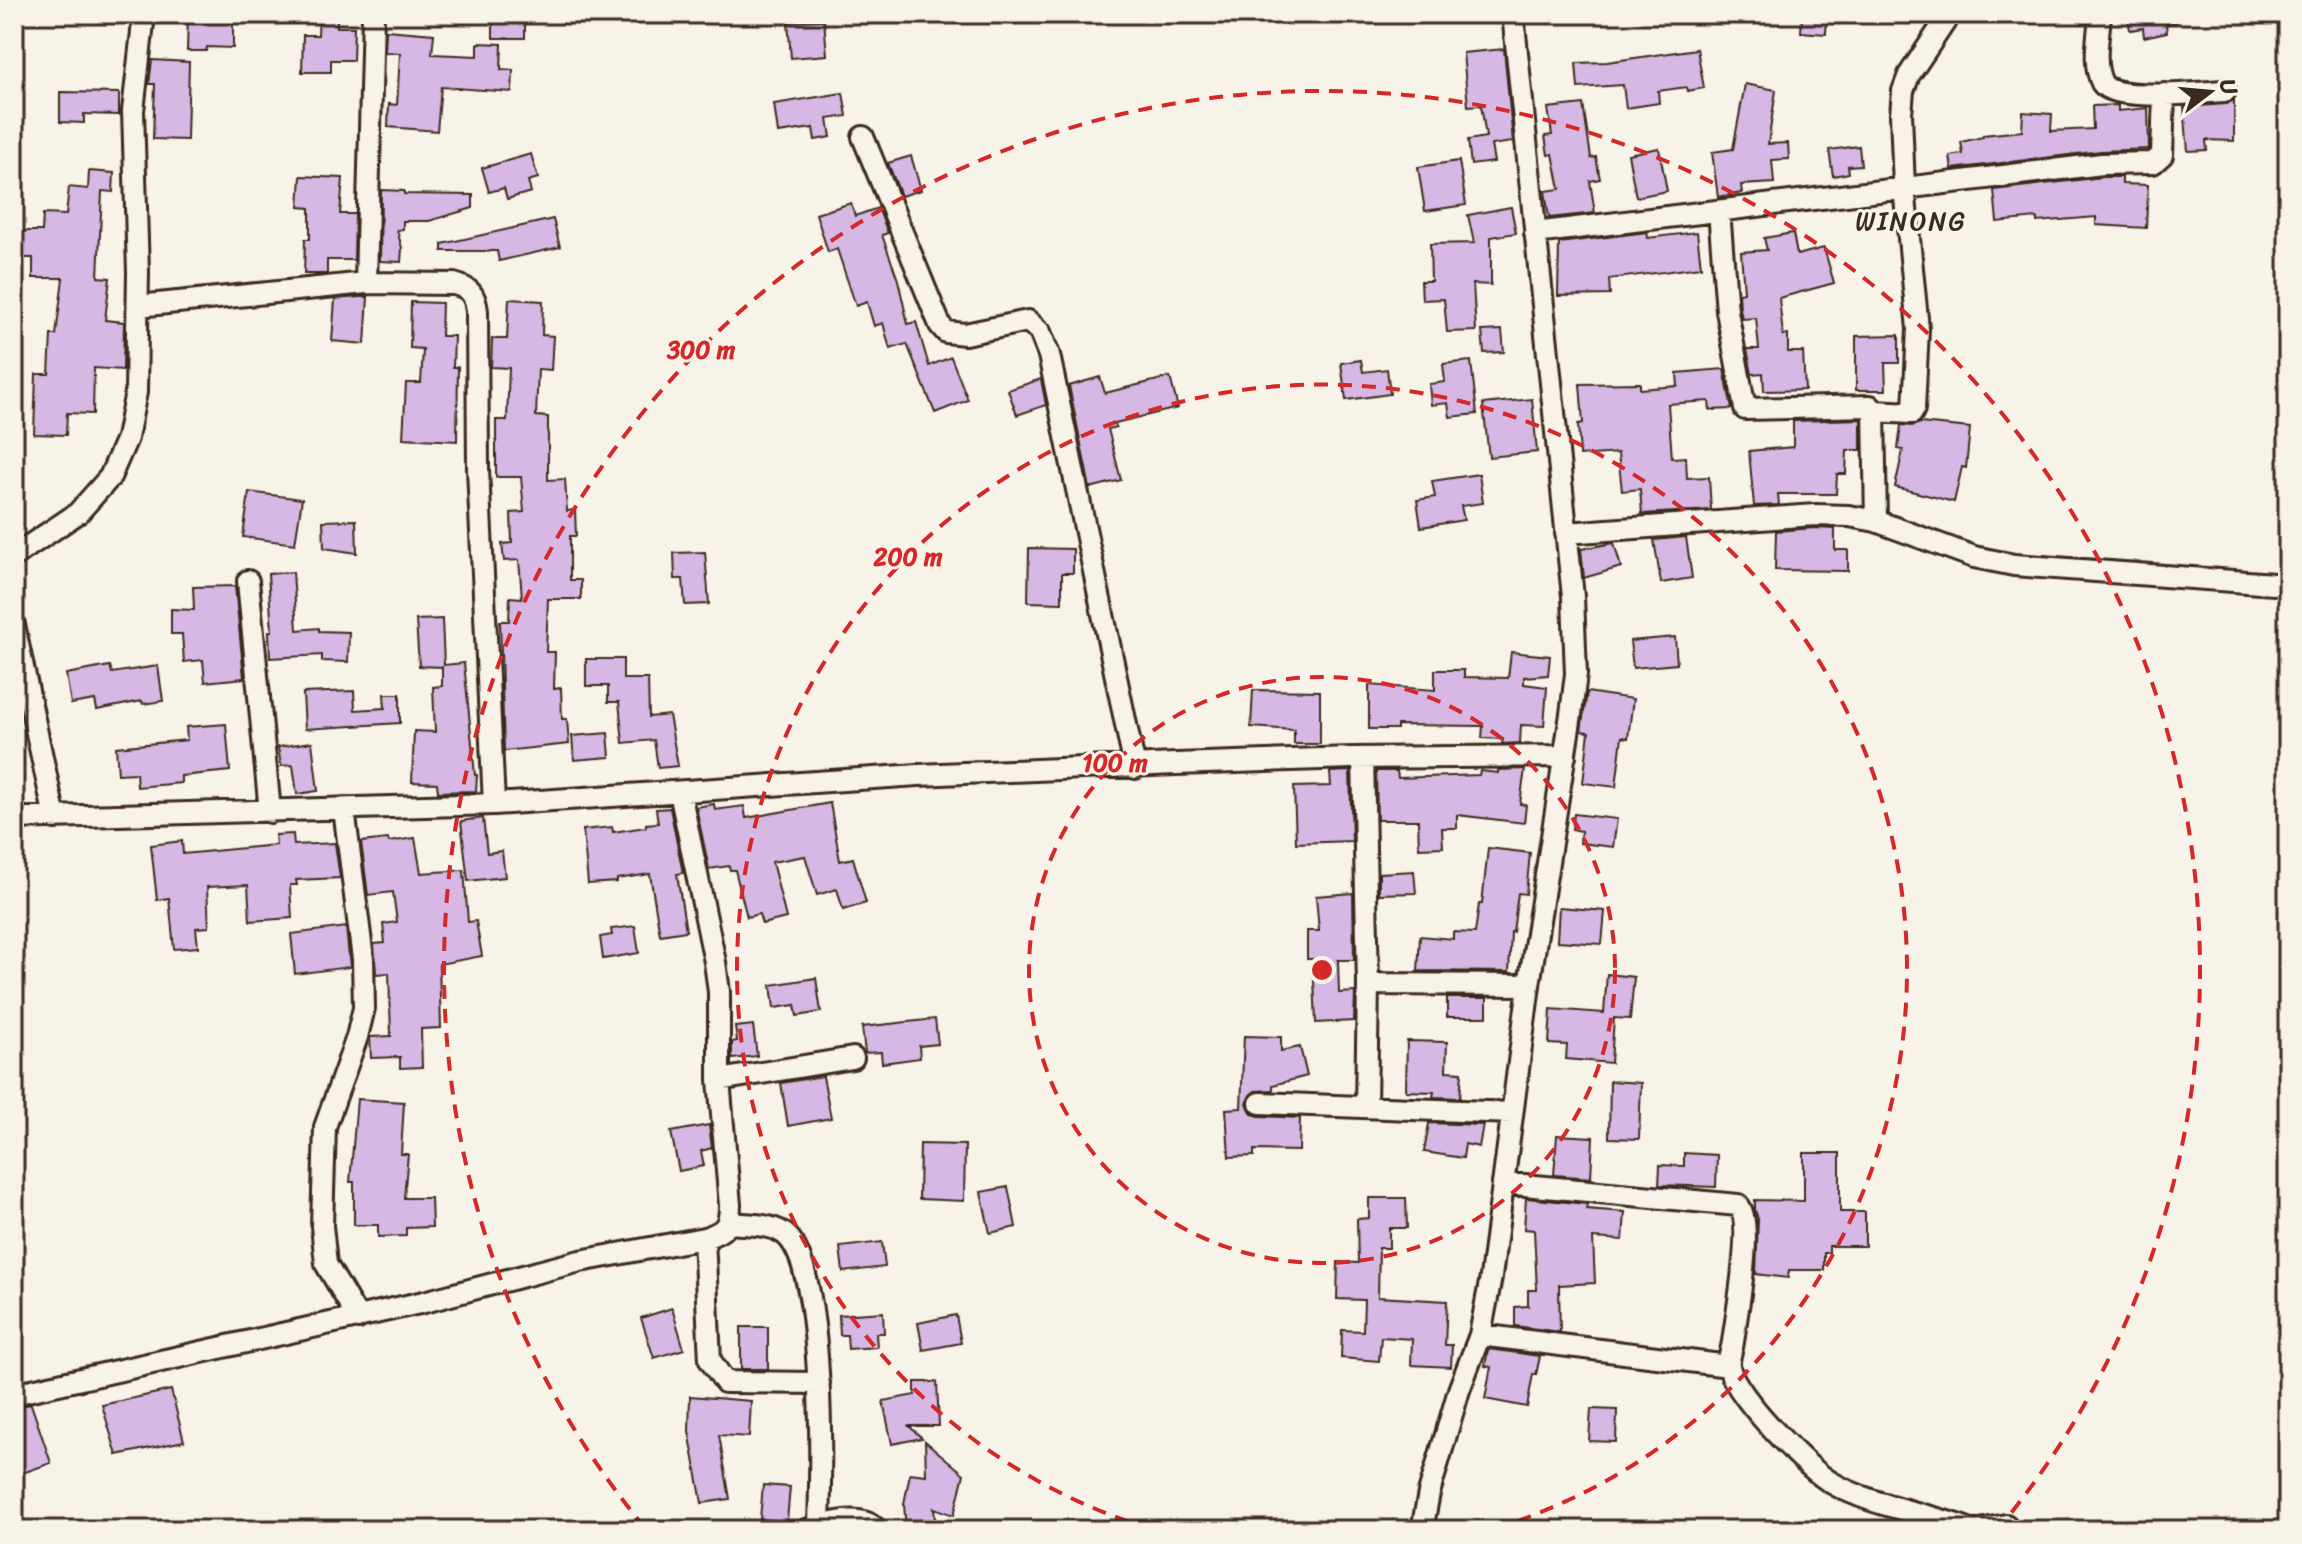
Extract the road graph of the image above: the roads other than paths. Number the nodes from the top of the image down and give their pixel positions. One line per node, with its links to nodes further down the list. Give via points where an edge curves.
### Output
1 (144, 14): 13 (street, via 133,111)
2 (373, 14): 12 (street)
3 (1513, 14): 11 (street)
4 (1950, 14): 9 (street, via 1903,91)
5 (2100, 14): 7 (street, via 2098,68 2103,85 2112,92)
6 (2225, 91): 7 (street)
7 (2164, 94): 9 (street, via 2162,155 2153,163 2102,164)
8 (863, 137): 23 (street, via 946,332 965,334 1028,321 1040,332)
9 (1904, 188): 10 (street); 14 (street, via 1918,329 1914,409)
10 (1719, 211): 11 (street); 14 (street, via 1727,311 1746,418 1870,406)
11 (1535, 233): 16 (street)
12 (366, 283): 13 (street); 25 (street, via 454,284 465,286 476,302)
13 (138, 306): 17 (street, via 136,392 127,438 110,477 78,513)
14 (1874, 411): 15 (street)
15 (1876, 521): 16 (street, via 1815,515); 19 (street, via 1974,557 2014,565)
16 (1566, 533): 21 (street, via 1576,674)
17 (14, 556)
18 (248, 581): 27 (street)
19 (2288, 585)
20 (14, 625): 29 (street)
21 (1565, 756): 22 (street); 31 (street)
22 (1363, 758): 23 (street); 30 (street)
23 (1135, 768): 24 (street, via 918,775)
24 (680, 792): 25 (street); 33 (street, via 715,962)
25 (494, 804): 26 (street)
26 (344, 809): 27 (street); 40 (street, via 364,1008 325,1127 322,1226 326,1264)
27 (270, 812): 29 (street)
28 (14, 818): 29 (street)
29 (55, 818)
30 (1368, 984): 31 (street); 35 (street)
31 (1529, 985): 36 (street)
32 (853, 1058): 33 (street)
33 (719, 1080): 38 (street)
34 (1260, 1103): 35 (street)
35 (1366, 1107): 36 (street)
36 (1512, 1113): 37 (street)
37 (1503, 1183): 41 (street); 42 (street, via 1738,1205 1745,1216 1745,1245)
38 (730, 1223): 39 (street); 43 (street, via 779,1229 790,1239 801,1260 812,1313)
39 (704, 1238): 40 (street, via 580,1261); 43 (street, via 710,1360 725,1382)
40 (358, 1318): 44 (street)
41 (1480, 1335): 42 (street); 49 (street, via 1459,1390)
42 (1729, 1366): 47 (street, via 1741,1390 1812,1470 1845,1489)
43 (819, 1383): 46 (street)
44 (14, 1394)
45 (2006, 1525): 47 (street)
46 (812, 1528): 48 (street, via 858,1519)
47 (1971, 1529)
48 (877, 1530)
49 (1422, 1530)

